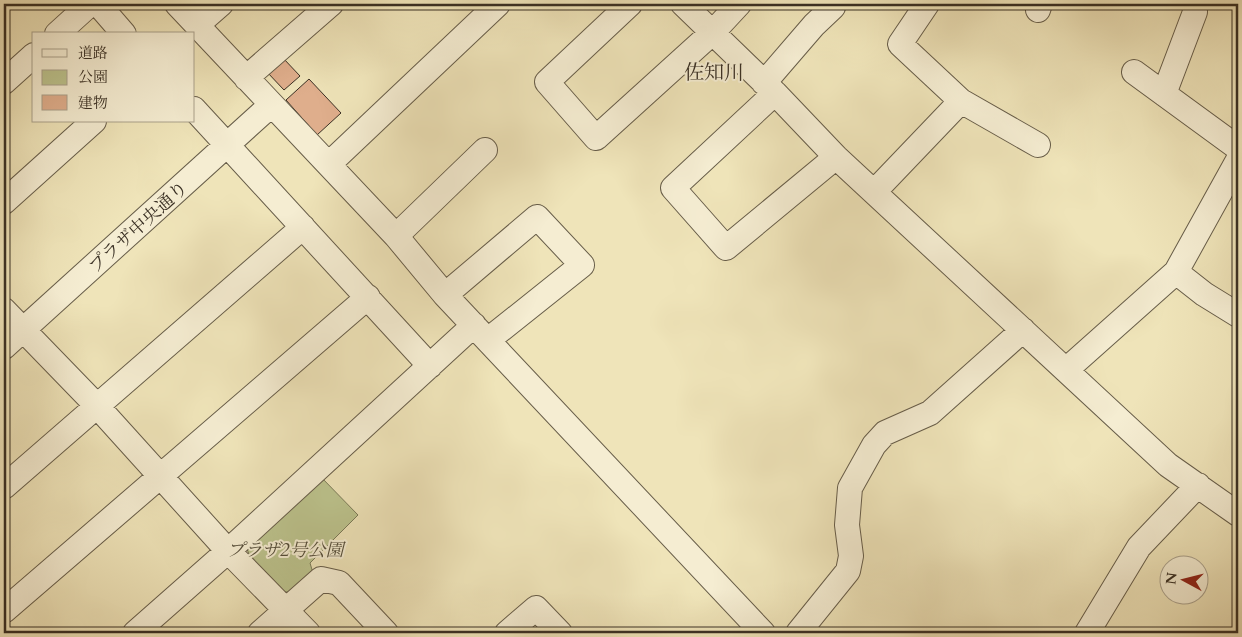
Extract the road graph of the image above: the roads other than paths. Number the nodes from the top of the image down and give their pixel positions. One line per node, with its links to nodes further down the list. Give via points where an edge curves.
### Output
1 (90, 4): 14 (street)
2 (98, 4): 15 (street)
3 (177, 4): 13 (street)
4 (221, 4): 13 (street)
5 (331, 4): 19 (street)
6 (498, 4): 33 (street)
7 (630, 4): 16 (street, via 547,82 596,138)
8 (683, 4): 16 (street)
9 (739, 4): 16 (street)
10 (834, 4): 21 (street, via 814,25)
11 (927, 4): 23 (street, via 900,44)
12 (1194, 4): 22 (street, via 1195,12)
13 (197, 25): 19 (street)
14 (59, 32)
15 (122, 32)
16 (713, 32): 21 (street)
17 (32, 57): 20 (street)
18 (1134, 72): 22 (street)
19 (246, 78): 24 (street)
20 (4, 82)
21 (769, 88): 31 (street); 31 (street, via 673,188 726,248)
22 (1164, 94): 29 (street)
23 (961, 101): 28 (street); 34 (street)
24 (271, 105): 27 (street, プラザ中央通り); 33 (street)
25 (195, 110): 27 (street)
26 (93, 122): 35 (street)
27 (229, 145): 36 (street); 44 (street, プラザ中央通り)
28 (1038, 145)
29 (1238, 148)
30 (485, 150): 37 (street)
31 (836, 157): 34 (street)
32 (1238, 160): 38 (street)
33 (329, 164): 37 (street)
34 (874, 192): 43 (street)
35 (4, 202)
36 (302, 228): 40 (street); 49 (street)
37 (396, 236): 39 (street)
38 (1176, 272): 42 (street, via 1204,294); 48 (street)
39 (445, 295): 45 (street); 45 (street, via 536,217 582,265)
40 (368, 297): 47 (street); 50 (street)
41 (4, 310): 44 (street)
42 (1238, 314)
43 (1023, 330): 48 (street); 64 (street, via 930,413 886,434 874,445 850,488 847,525 851,556 848,571)
44 (23, 331): 46 (street, プラザ中央通り); 49 (street)
45 (481, 332): 47 (street); 63 (street)
46 (4, 347)
47 (430, 366): 54 (street)
48 (1066, 370): 51 (street, via 1168,465)
49 (98, 406): 50 (street); 52 (street)
50 (160, 475): 54 (street); 56 (street)
51 (1198, 485): 53 (street); 65 (street, via 1139,547)
52 (4, 488)
53 (1238, 514)
54 (228, 552): 55 (street); 57 (street)
55 (286, 610): 58 (street); 59 (street); 60 (street, via 321,579 339,583)
56 (4, 611)
57 (135, 633)
58 (260, 633)
59 (308, 633)
60 (386, 633)
61 (508, 633): 62 (street, via 536,608)
62 (560, 633)
63 (763, 633)
64 (798, 633)
65 (1087, 633)

